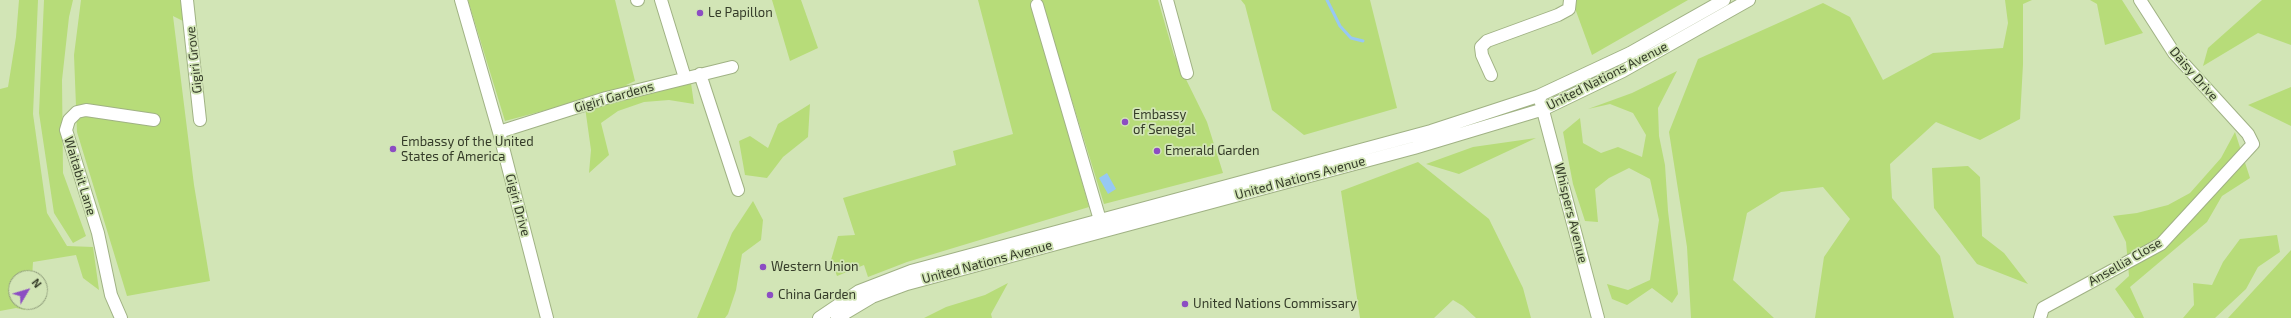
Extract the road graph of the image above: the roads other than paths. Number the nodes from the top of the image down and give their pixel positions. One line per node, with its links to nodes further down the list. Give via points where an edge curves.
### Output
1 (188, 0): 18 (street, Gigiri Grove)
2 (461, 0): 19 (street, Gigiri Drive)
3 (661, 0): 14 (street)
4 (1167, 0): 11 (street)
5 (1570, 0): 13 (street, via 1570,9 1558,16 1487,41 1481,47)
6 (1724, 0): 15 (street, United Nations Avenue, via 1630,53)
7 (1749, 0): 16 (street, United Nations Avenue, via 1623,71)
8 (2140, 0): 20 (street, Daisy Drive, via 2174,53 2248,134)
9 (1037, 5): 23 (street)
10 (732, 67): 12 (street, Gigiri Gardens)
11 (1187, 73)
12 (700, 74): 14 (street, Gigiri Gardens); 21 (street)
13 (1491, 75)
14 (685, 78): 19 (street, Gigiri Gardens, via 606,98)
15 (1538, 96): 16 (street, Whispers Avenue); 22 (street, United Nations Avenue, via 1431,131)
16 (1544, 109): 22 (street, United Nations Avenue, via 1414,148); 28 (street, Whispers Avenue)
17 (154, 120): 24 (street, Waitabit Lane, via 86,110 78,112 69,120 66,130 98,233 111,295)
18 (200, 120)
19 (499, 132): 25 (street, Gigiri Drive)
20 (2252, 144): 29 (street, Ansellia Close, via 2161,244 2043,308)
21 (738, 190)
22 (1193, 200): 23 (street, United Nations Avenue); 27 (street, United Nations Avenue, via 907,284 872,296)
23 (1100, 220): 26 (street, United Nations Avenue, via 886,280 859,291)
24 (121, 318)
25 (547, 318)
26 (820, 318)
27 (837, 318)
28 (1598, 318)
29 (2040, 318)

